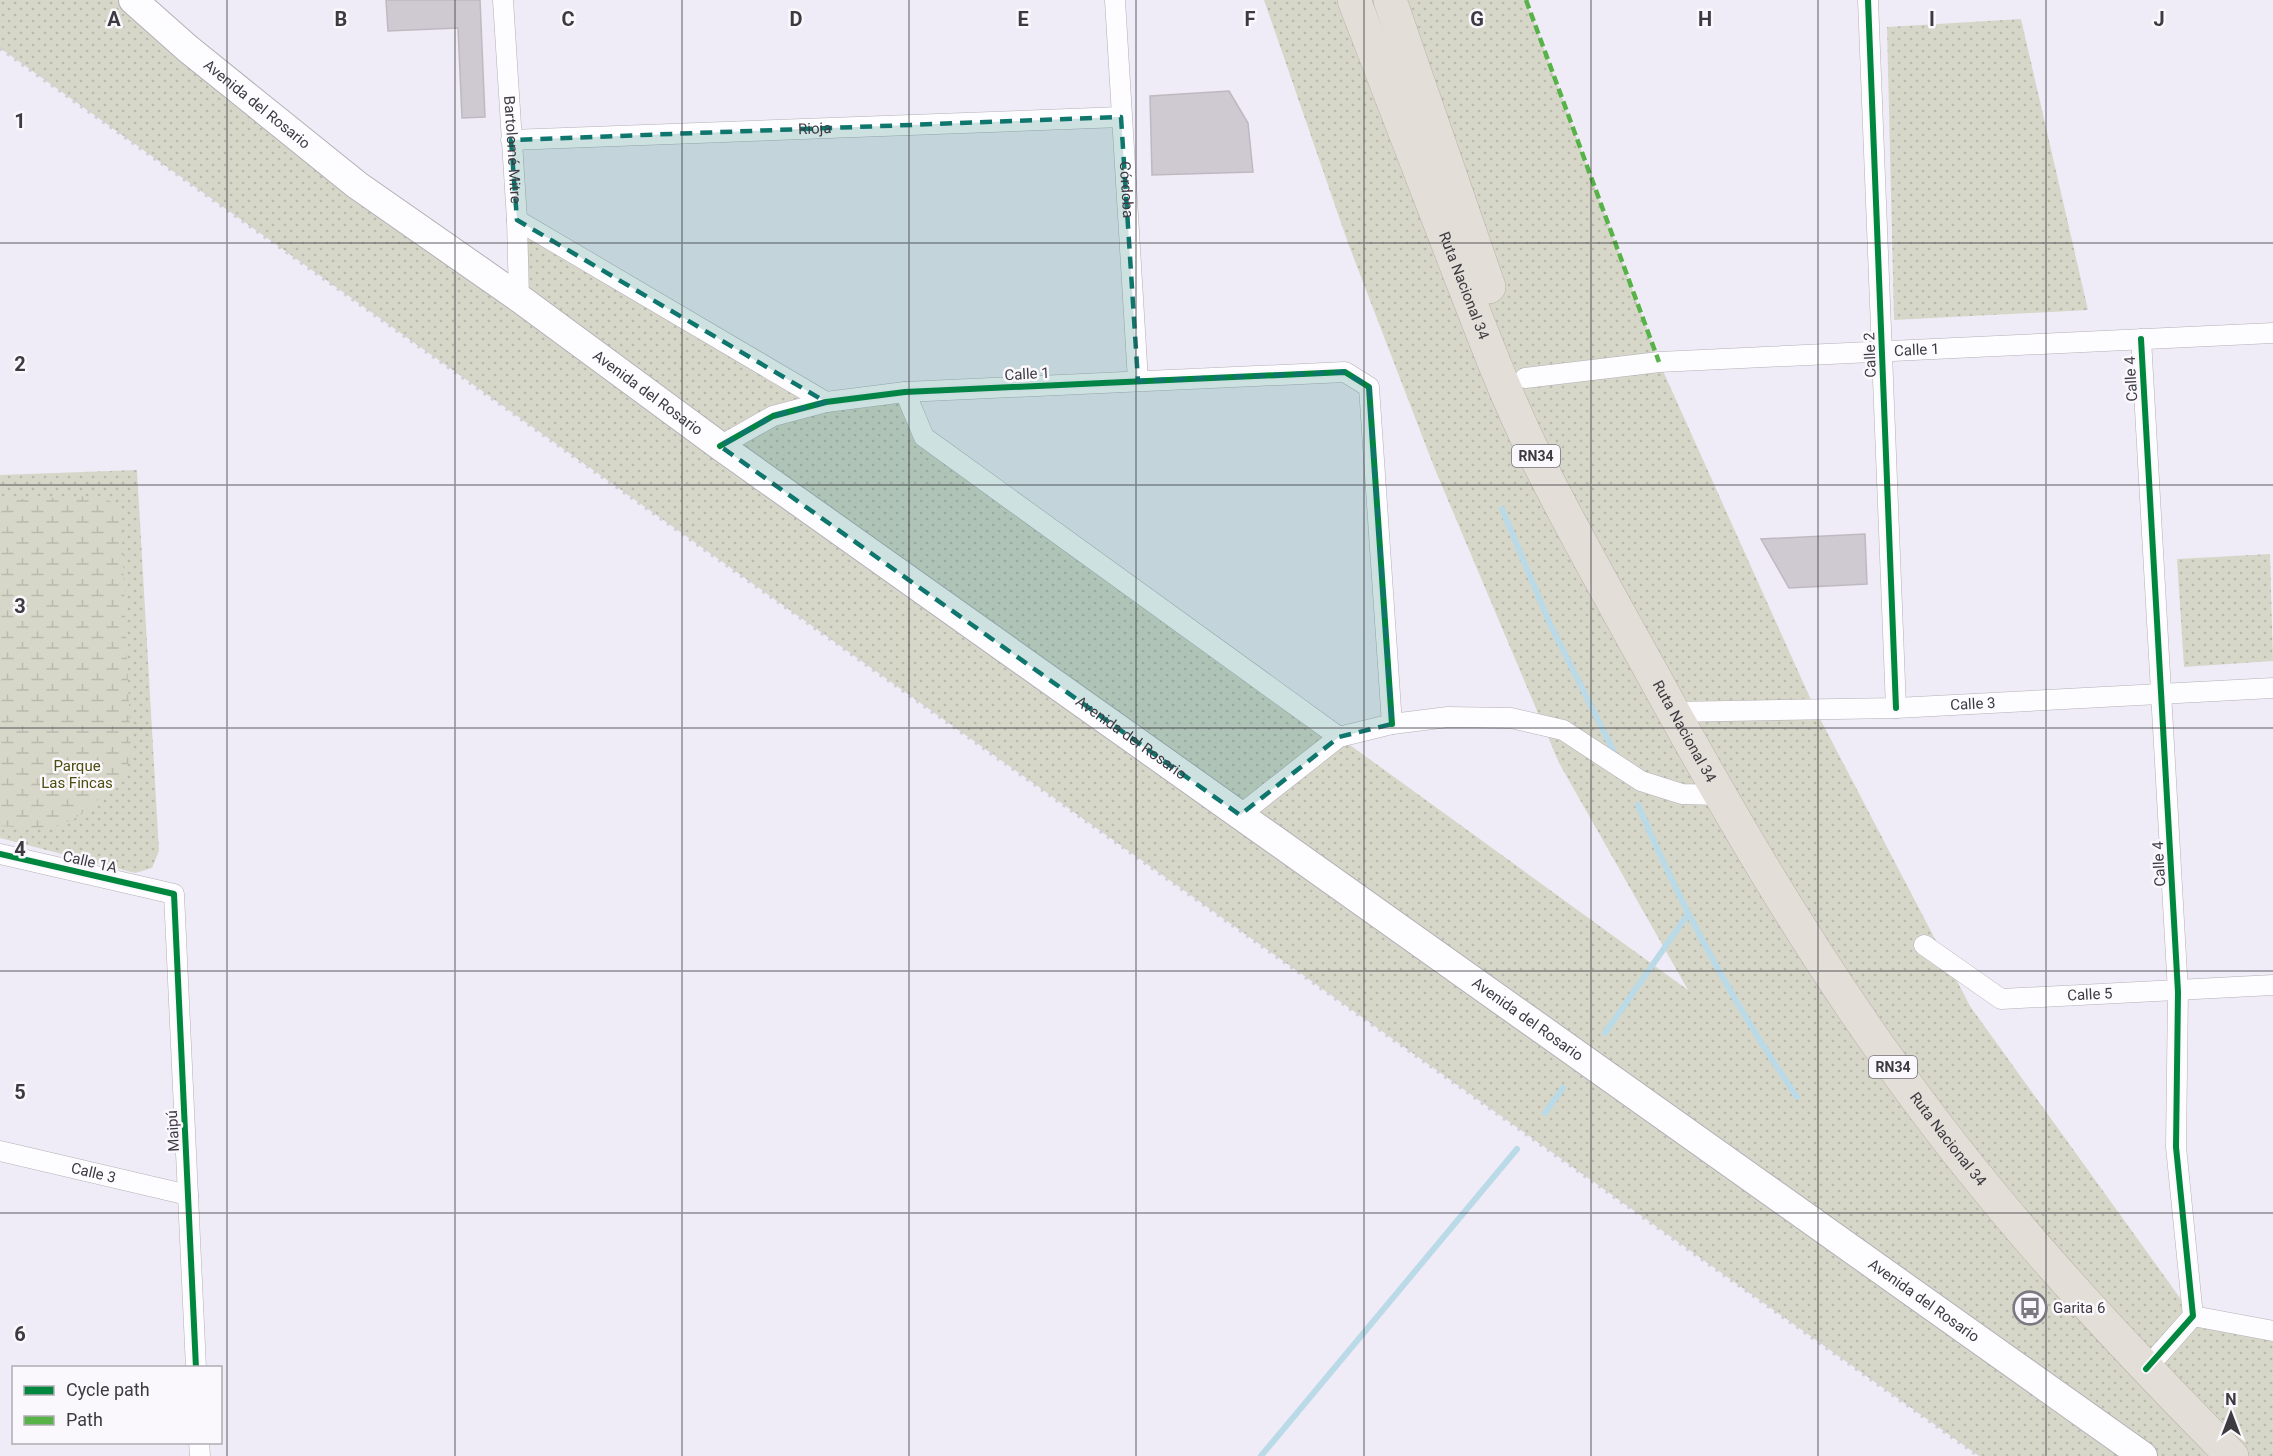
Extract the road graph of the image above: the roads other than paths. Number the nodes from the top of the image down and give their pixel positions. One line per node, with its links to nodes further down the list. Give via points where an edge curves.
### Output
1 (133, 0): 12 (main road, Avenida del Rosario, via 357,185)
2 (504, 0): 10 (street, Bartolomé Mitre)
3 (1115, 0): 8 (street, Córdoba)
4 (1354, 0): 21 (highway, Ruta Nacional 34 / RN34, via 1500,377 1532,449)
5 (1390, 0): 9 (highway, Ruta Nacional 34 / RN34)
6 (1402, 0): 9 (highway, RN34)
7 (1868, 0): 15 (street, Calle 2)
8 (1121, 117): 10 (street, Rioja); 17 (street, Córdoba)
9 (1437, 134): 16 (highway, Ruta Nacional 34 / RN34, via 1476,252)
10 (511, 140): 11 (street, Bartolomé Mitre)
11 (517, 220): 12 (street, Bartolomé Mitre); 19 (street)
12 (519, 298): 20 (main road, Avenida del Rosario)
13 (2273, 333): 14 (street, Calle 1)
14 (2140, 339): 15 (street, Calle 1); 23 (street, Calle 4)
15 (1882, 351): 16 (street, Calle 1, via 1659,362); 24 (street, Calle 2)
16 (1525, 378): 21 (highway, Ruta Nacional 34 / RN34)
17 (1138, 381): 18 (street, Calle 1); 26 (street, Calle 1, via 1345,372 1369,387)
18 (905, 392): 19 (street, Calle 1); 27 (street, via 924,437)
19 (826, 402): 20 (street, Calle 1, via 772,416)
20 (720, 446): 29 (main road, Avenida del Rosario)
21 (1626, 625): 25 (highway, Ruta Nacional 34 / RN34)
22 (2273, 688): 23 (street, Calle 3)
23 (2161, 695): 24 (street, Calle 3); 34 (street, Calle 4)
24 (1896, 708): 25 (street, Calle 3)
25 (1673, 712): 28 (highway, Ruta Nacional 34 / RN34)
26 (1392, 724): 27 (street); 28 (street, via 1448,717 1511,718 1563,730 1641,781 1682,794)
27 (1339, 738): 29 (street)
28 (1719, 795): 40 (highway, Ruta Nacional 34 / RN34, via 1820,962 1895,1070 2062,1278)
29 (1240, 815): 41 (main road, Avenida del Rosario)
30 (0, 854): 31 (street, Calle 1A)
31 (174, 894): 36 (street, Maipú)
32 (1924, 945): 34 (street, Calle 5, via 2001,999)
33 (2273, 985): 34 (street, Calle 5)
34 (2178, 992): 37 (street, Calle 4, via 2176,1147)
35 (0, 1151): 36 (street, Calle 3)
36 (188, 1195): 39 (street, Maipú)
37 (2193, 1316): 38 (street); 40 (street)
38 (2273, 1331)
39 (196, 1366)
40 (2146, 1369): 42 (highway, Ruta Nacional 34 / RN34)
41 (2143, 1456)
42 (2232, 1456)

